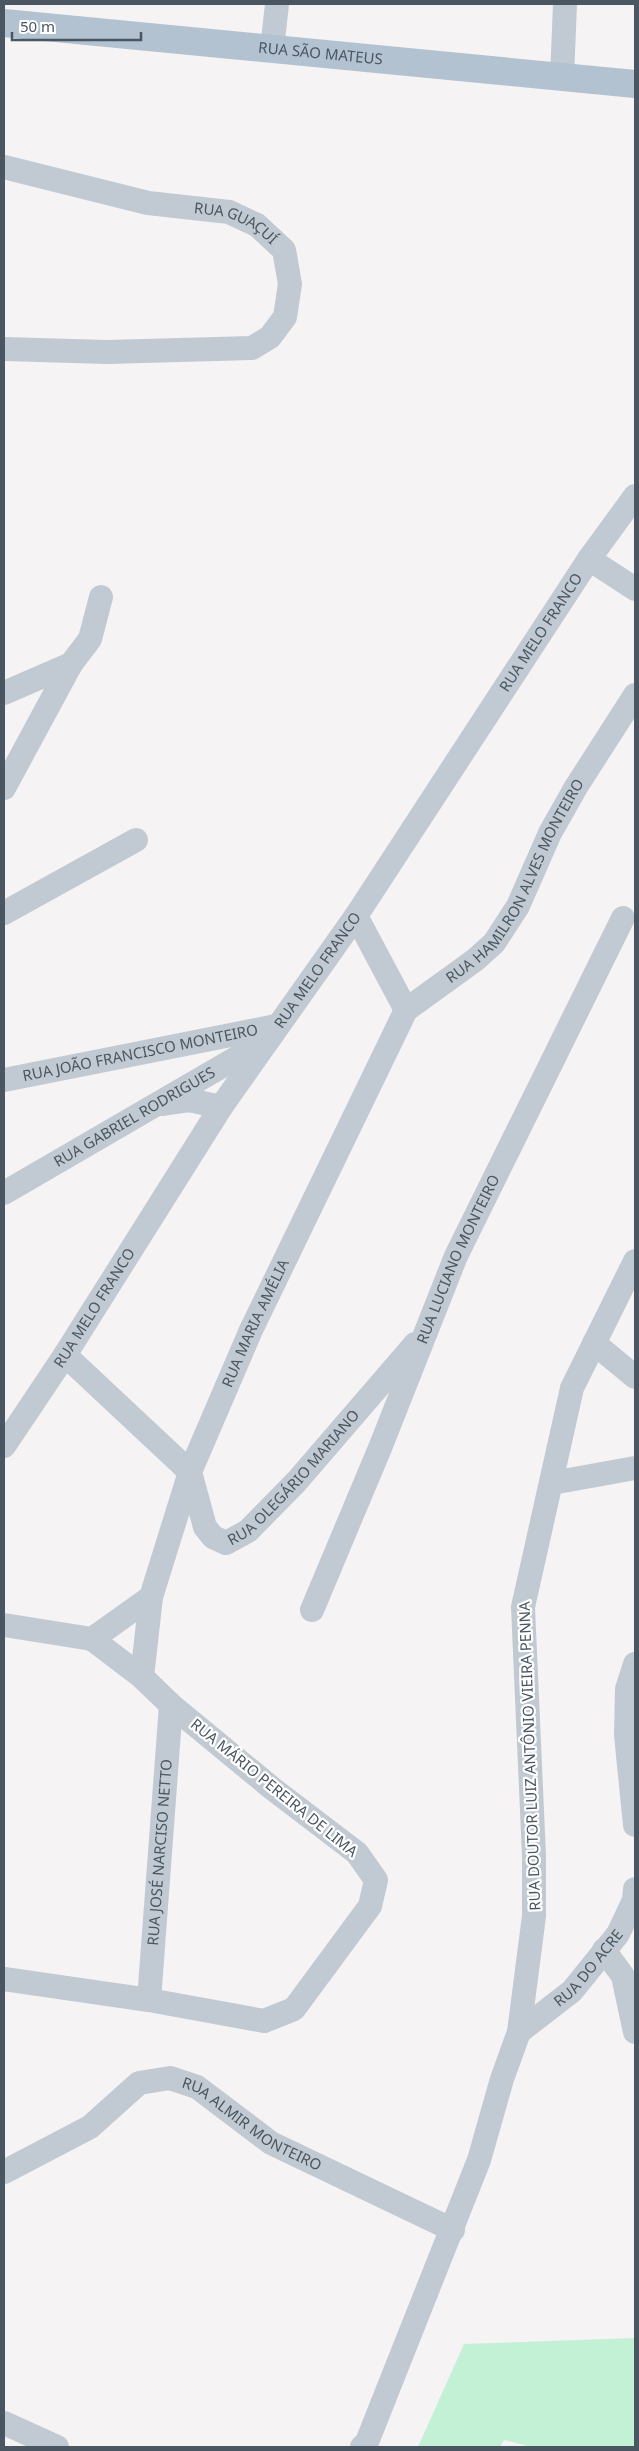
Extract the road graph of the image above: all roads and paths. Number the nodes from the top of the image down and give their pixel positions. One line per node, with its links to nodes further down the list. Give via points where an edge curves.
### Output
1 (277, 4): 4 (street)
2 (565, 4): 5 (street)
3 (4, 23): 4 (main road, RUA SÃO MATEUS)
4 (272, 49): 5 (main road, RUA SÃO MATEUS)
5 (562, 78): 6 (main road, RUA SÃO MATEUS)
6 (635, 84)
7 (4, 167): 8 (street, RUA GUAÇUÍ, via 148,203 229,212 257,225 284,250 290,284 285,317 270,337 252,348 107,352)
8 (4, 350)
9 (635, 496): 10 (street, RUA MELO FRANCO)
10 (589, 560): 11 (street); 19 (street, RUA MELO FRANCO)
11 (635, 589)
12 (101, 597): 13 (street, via 90,639)
13 (71, 664): 14 (street); 16 (street)
14 (4, 694)
15 (635, 696): 21 (street, RUA HAMILRON ALVES MONTEIRO, via 576,787 550,833 518,906 494,943)
16 (4, 788)
17 (136, 840): 18 (street)
18 (4, 913)
19 (356, 916): 21 (street); 22 (street, RUA MELO FRANCO)
20 (623, 918): 28 (street, RUA LUCIANO MONTEIRO, via 456,1256)
21 (406, 1010): 34 (street, RUA MARIA AMÉLIA, via 251,1330)
22 (271, 1034): 23 (street, RUA JOÃO FRANCISCO MONTEIRO); 24 (street, RUA GABRIEL RODRIGUES); 25 (street, RUA MELO FRANCO)
23 (4, 1080)
24 (152, 1105): 25 (street, via 189,1100); 26 (street, RUA GABRIEL RODRIGUES)
25 (221, 1107): 30 (street, RUA MELO FRANCO)
26 (4, 1193)
27 (635, 1261): 29 (street, RUA DOUTOR LUIZ ANTÔNIO VIEIRA PENNA)
28 (426, 1331): 34 (street, RUA OLEGÁRIO MARIANO, via 298,1481 248,1531 226,1543 213,1537 202,1519); 37 (street, RUA LUCIANO MONTEIRO)
29 (594, 1343): 31 (street); 35 (street, RUA DOUTOR LUIZ ANTÔNIO VIEIRA PENNA, via 572,1388)
30 (65, 1355): 32 (street, RUA MELO FRANCO); 34 (street)
31 (635, 1377)
32 (4, 1446)
33 (635, 1468): 35 (street)
34 (190, 1472): 36 (street, RUA MARIA AMÉLIA)
35 (552, 1482): 48 (street, RUA DOUTOR LUIZ ANTÔNIO VIEIRA PENNA, via 522,1607 534,1916)
36 (151, 1597): 39 (street); 41 (street)
37 (312, 1610)
38 (4, 1625): 39 (street)
39 (92, 1639): 41 (street, RUA MÁRIO PEREIRA DE LIMA)
40 (635, 1664): 43 (street, via 627,1689 626,1735)
41 (142, 1677): 42 (street, RUA MÁRIO PEREIRA DE LIMA)
42 (171, 1705): 47 (street, RUA JOSÉ NARCISO NETTO); 47 (street, RUA MÁRIO PEREIRA DE LIMA, via 357,1853 376,1880 370,1906 294,2009 264,2021)
43 (635, 1825)
44 (635, 1889): 45 (street, RUA DO ACRE, via 634,1900 618,1934)
45 (604, 1950): 48 (street, RUA DO ACRE, via 572,1991); 49 (street, via 623,1976)
46 (4, 1980): 47 (street, RUA MÁRIO PEREIRA DE LIMA)
47 (150, 2000)
48 (519, 2032): 51 (street, RUA DOUTOR LUIZ ANTÔNIO VIEIRA PENNA, via 479,2160)
49 (635, 2032)
50 (4, 2172): 51 (street, RUA ALMIR MONTEIRO, via 90,2127 139,2083 170,2078 197,2087 271,2143)
51 (453, 2230): 54 (street, RUA DOUTOR LUIZ ANTÔNIO VIEIRA PENNA, via 367,2442)
52 (4, 2423): 53 (street)
53 (57, 2447)
54 (362, 2447)

